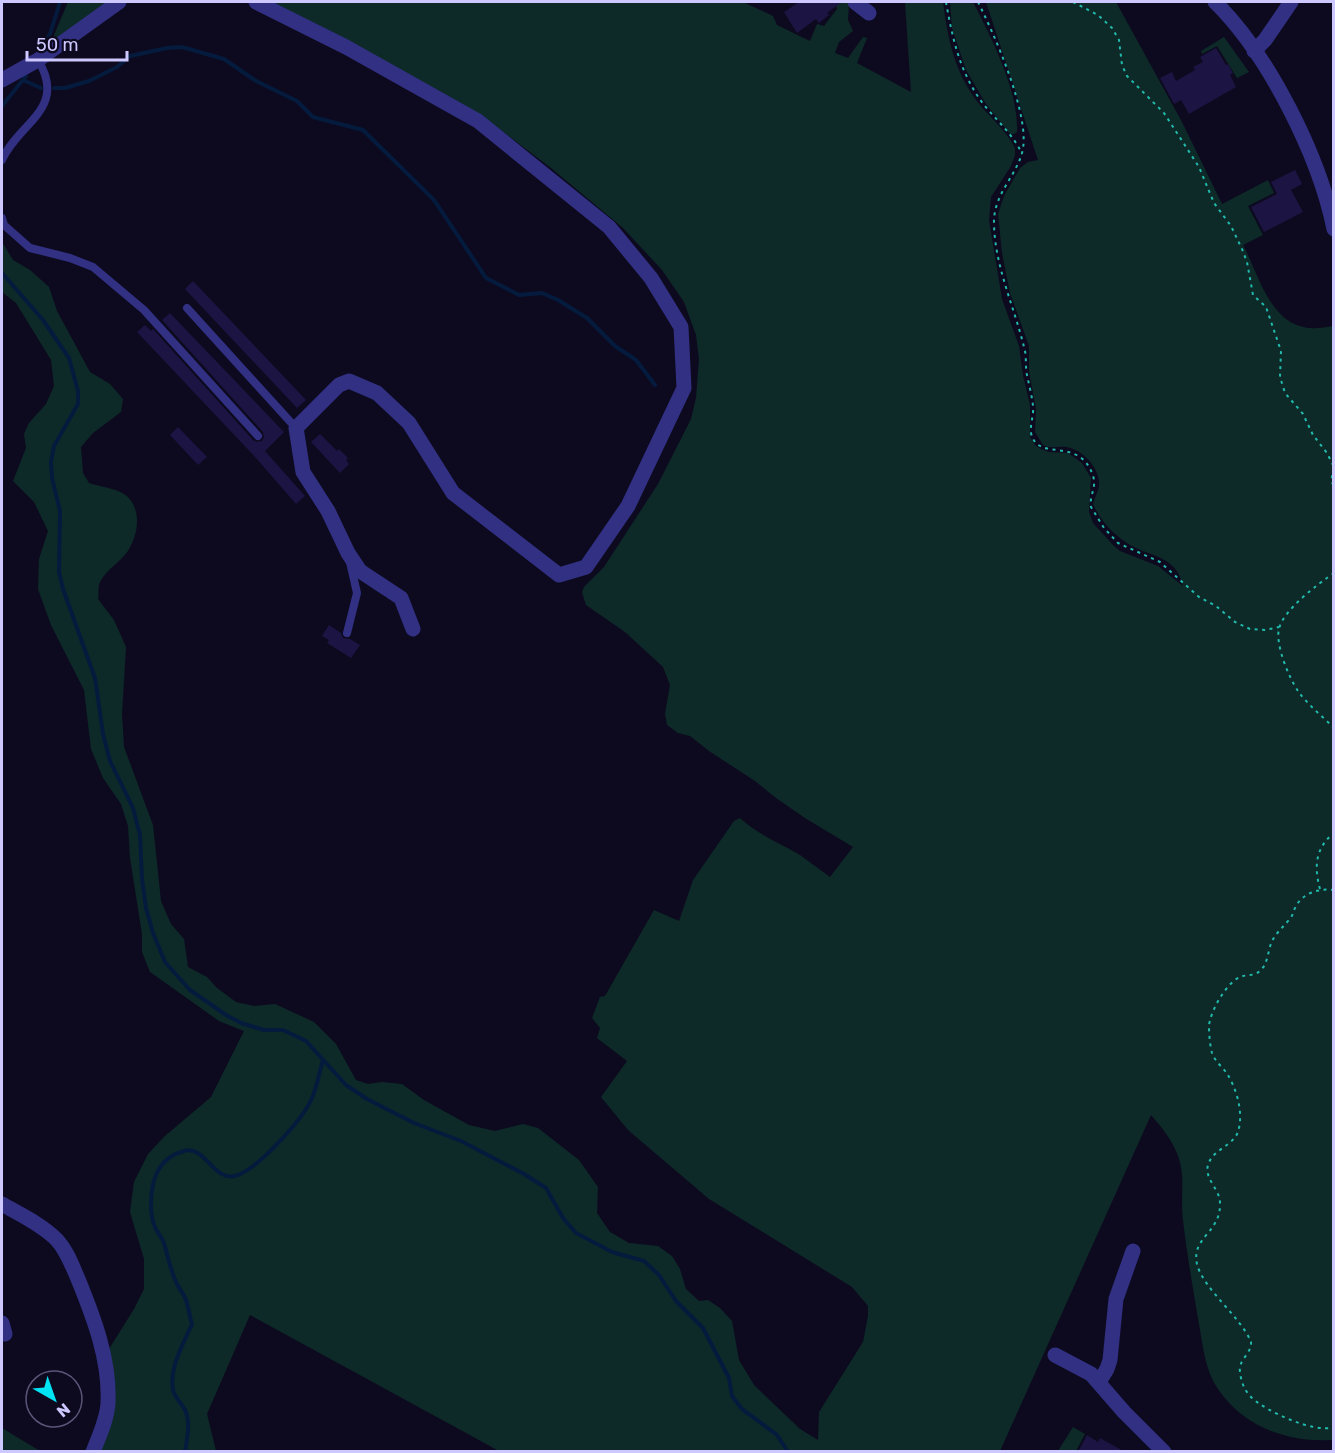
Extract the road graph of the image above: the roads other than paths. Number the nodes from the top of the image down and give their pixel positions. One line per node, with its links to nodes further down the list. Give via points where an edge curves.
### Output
1 (119, 2): 8 (street)
2 (256, 2): 14 (street, via 478,121 609,227 651,278 681,327 684,388 628,506 586,567 560,575 453,493 409,423 377,393 349,381 339,385)
3 (855, 2): 6 (street)
4 (1215, 2): 7 (street)
5 (1291, 2): 7 (street)
6 (869, 13)
7 (1254, 51): 12 (street, via 1284,100 1306,147)
8 (38, 60): 9 (street); 10 (lane, via 46,74 46,97 36,119 8,146)
9 (2, 80)
10 (2, 160)
11 (2, 218): 15 (lane, via 4,225 30,248 93,267 144,310)
12 (1334, 228)
13 (187, 308): 14 (lane)
14 (296, 428): 16 (street, via 303,472)
15 (258, 436)
16 (348, 553): 17 (street, via 360,571 401,598); 18 (lane, via 357,593)
17 (412, 629)
18 (347, 633)
19 (2, 1204): 23 (street, via 58,1241 91,1311 108,1380 105,1421)
20 (1133, 1251): 22 (street, via 1116,1299 1110,1360)
21 (1055, 1355): 22 (street, via 1084,1369)
22 (1099, 1382): 24 (street)
23 (93, 1452)
24 (1164, 1452)

